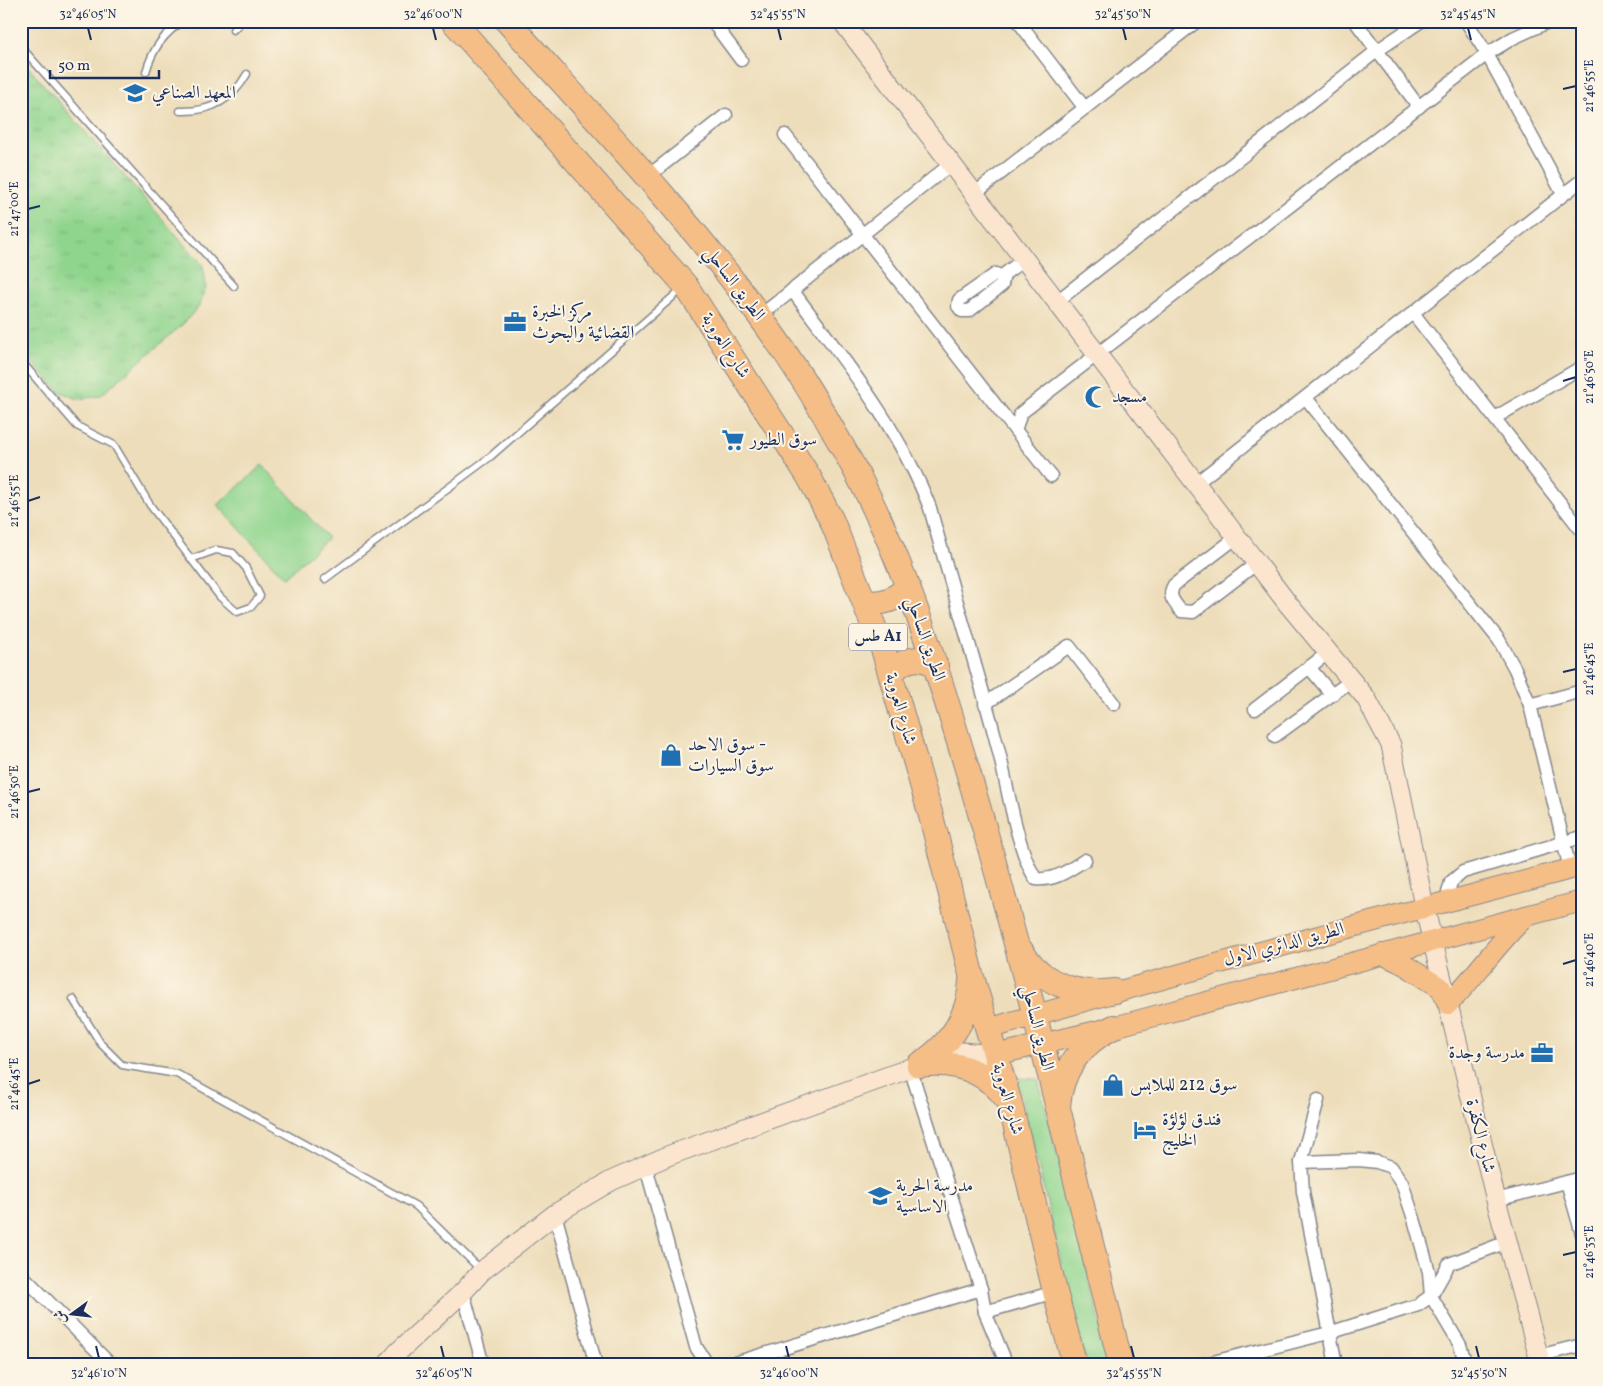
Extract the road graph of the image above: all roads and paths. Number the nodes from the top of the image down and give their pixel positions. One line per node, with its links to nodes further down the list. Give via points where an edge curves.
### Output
1 (184, 21): 18 (lane, via 156,46)
2 (242, 21): 13 (lane)
3 (453, 21): 34 (highway, شارع العروبة / طس A1)
4 (507, 21): 26 (highway, الطريق الساحلي / طس A1)
5 (712, 21): 17 (street)
6 (842, 21): 25 (street, شارع الكفرة)
7 (1018, 21): 21 (street)
8 (1355, 21): 15 (street)
9 (1421, 21): 15 (street)
10 (1466, 21): 16 (street)
11 (1193, 22): 21 (street)
12 (1542, 23): 16 (street)
13 (233, 30)
14 (21, 47): 33 (lane)
15 (1378, 50): 20 (street); 36 (street)
16 (1487, 54): 20 (street); 29 (street)
17 (741, 60)
18 (146, 72)
19 (247, 74): 22 (lane, via 240,86 220,104 194,112)
20 (1419, 107): 39 (street)
21 (1084, 108): 28 (street)
22 (180, 111)
23 (726, 115): 26 (street)
24 (785, 134): 30 (street)
25 (950, 164): 28 (street, شارع الكفرة); 30 (street)
26 (648, 177): 38 (highway, الطريق الساحلي / طس A1)
27 (1582, 180): 29 (street)
28 (974, 194): 31 (street, شارع الكفرة)
29 (1563, 194): 37 (street)
30 (862, 234): 35 (street); 44 (street)
31 (1023, 260): 32 (street); 36 (street, شارع الكفرة)
32 (1002, 276)
33 (234, 286)
34 (686, 286): 51 (lane, via 490,457); 53 (highway, شارع العروبة / طس A1, via 809,477 832,521)
35 (792, 290): 38 (street); 61 (street, via 889,427 921,483)
36 (1056, 302): 39 (street, شارع الكفرة)
37 (1413, 313): 42 (street); 43 (street)
38 (760, 316): 52 (highway, الطريق الساحلي / طس A1, via 844,449 874,506)
39 (1097, 357): 44 (street, via 1021,413); 46 (street, شارع الكفرة)
40 (21, 361): 49 (lane, via 77,426 114,445 150,505)
41 (1582, 367): 43 (street)
42 (1306, 398): 46 (street); 63 (street, via 1499,640)
43 (1496, 418): 47 (street)
44 (1015, 430): 45 (street)
45 (1050, 476)
46 (1195, 484): 48 (street, شارع الكفرة)
47 (1582, 531)
48 (1237, 537): 50 (street, شارع الكفرة); 50 (street, via 1174,584 1172,599 1181,611 1193,612)
49 (191, 558): 49 (lane, via 220,597 237,612 251,607 260,596 246,568 233,553 216,550)
50 (1257, 564): 54 (street, شارع الكفرة)
51 (325, 579)
52 (908, 586): 53 (highway, via 887,602); 55 (highway, الطريق الساحلي / طس A1)
53 (865, 602): 57 (highway, شارع العروبة / طس A1)
54 (1329, 652): 56 (street); 58 (street, شارع الكفرة)
55 (936, 666): 57 (highway, via 923,660 909,660); 75 (highway, الطريق الساحلي / طس A1)
56 (1309, 666): 60 (street); 64 (street)
57 (891, 675): 77 (highway, شارع العروبة / طس A1)
58 (1352, 680): 60 (street); 72 (street, شارع الكفرة, via 1370,705 1390,745)
59 (1582, 691): 63 (street)
60 (1332, 695): 65 (street)
61 (986, 704): 62 (street, via 1068,646); 68 (street, via 1018,832 1032,872 1036,878 1046,880)
62 (1114, 704)
63 (1530, 705): 67 (street)
64 (1255, 709)
65 (1275, 736)
66 (1582, 837): 67 (street)
67 (1564, 842): 69 (street); 70 (street, via 1463,872 1451,882)
68 (1085, 860)
69 (1576, 867): 70 (main road, الطريق الدائري الاول)
70 (1446, 900): 72 (main road, الطريق الدائري الاول)
71 (1582, 900): 73 (main road, الطريق الدائري الاول)
72 (1424, 906): 74 (street, شارع الكفرة); 78 (main road, الطريق الدائري الاول)
73 (1528, 915): 74 (main road, الطريق الدائري الاول); 80 (main road, via 1502,940)
74 (1433, 940): 76 (main road, الطريق الدائري الاول); 80 (street, شارع الكفرة)
75 (1016, 943): 78 (highway, via 1036,970 1065,988 1098,993); 81 (highway, الطريق الساحلي / طس A1)
76 (1382, 954): 80 (main road, via 1440,988); 82 (main road, الطريق الدائري الاول)
77 (971, 974): 83 (highway, شارع العروبة / طس A1); 87 (highway, via 967,1005 954,1033 932,1056)
78 (1115, 991): 81 (main road, الطريق الدائري الاول)
79 (72, 999): 99 (lane, via 101,1044 122,1065 177,1074 416,1206)
80 (1448, 1004): 95 (street, شارع الكفرة)
81 (1034, 1015): 83 (main road, الطريق الدائري الاول); 84 (highway, الطريق الساحلي / طس A1)
82 (1114, 1027): 84 (main road, الطريق الدائري الاول); 90 (highway, via 1091,1040 1073,1060 1062,1084)
83 (988, 1029): 85 (street); 86 (highway, شارع العروبة / طس A1)
84 (1040, 1044): 86 (main road, الطريق الدائري الاول); 90 (highway, الطريق الساحلي / طس A1)
85 (961, 1052): 86 (street); 87 (street)
86 (995, 1055): 89 (highway, شارع العروبة / طس A1)
87 (914, 1066): 89 (highway, via 936,1062 971,1069 999,1089); 92 (street, via 670,1155); 101 (street)
88 (1318, 1100): 91 (street)
89 (1010, 1103): 103 (highway, شارع العروبة / طس A1)
90 (1058, 1110): 117 (highway, الطريق الساحلي / طس A1)
91 (1301, 1162): 104 (street, via 1358,1160 1391,1167 1402,1183 1414,1219 1429,1272); 106 (street, via 1303,1192)
92 (646, 1167): 96 (street, via 611,1181); 113 (street, via 696,1347)
93 (1582, 1178): 94 (street)
94 (1567, 1182): 95 (street); 97 (street)
95 (1496, 1200): 98 (street, شارع الكفرة)
96 (555, 1214): 99 (street); 112 (street)
97 (1582, 1234)
98 (1508, 1242): 104 (street, via 1449,1264); 109 (street, شارع الكفرة)
99 (482, 1271): 102 (street)
100 (21, 1274): 110 (street)
101 (981, 1289): 105 (street); 114 (street)
102 (463, 1292): 108 (street); 111 (street)
103 (1055, 1292): 105 (street); 116 (highway, شارع العروبة / طس A1)
104 (1431, 1296): 106 (street, via 1418,1305); 120 (street, via 1460,1345)
105 (986, 1312): 115 (street)
106 (1329, 1333): 118 (street); 119 (street)
107 (1582, 1345): 109 (street)
108 (395, 1360)
109 (1539, 1360)
110 (111, 1365)
111 (483, 1365)
112 (596, 1365)
113 (708, 1365)
114 (728, 1365)
115 (1007, 1365)
116 (1075, 1365)
117 (1122, 1365)
118 (1201, 1365)
119 (1336, 1365)
120 (1466, 1365)

